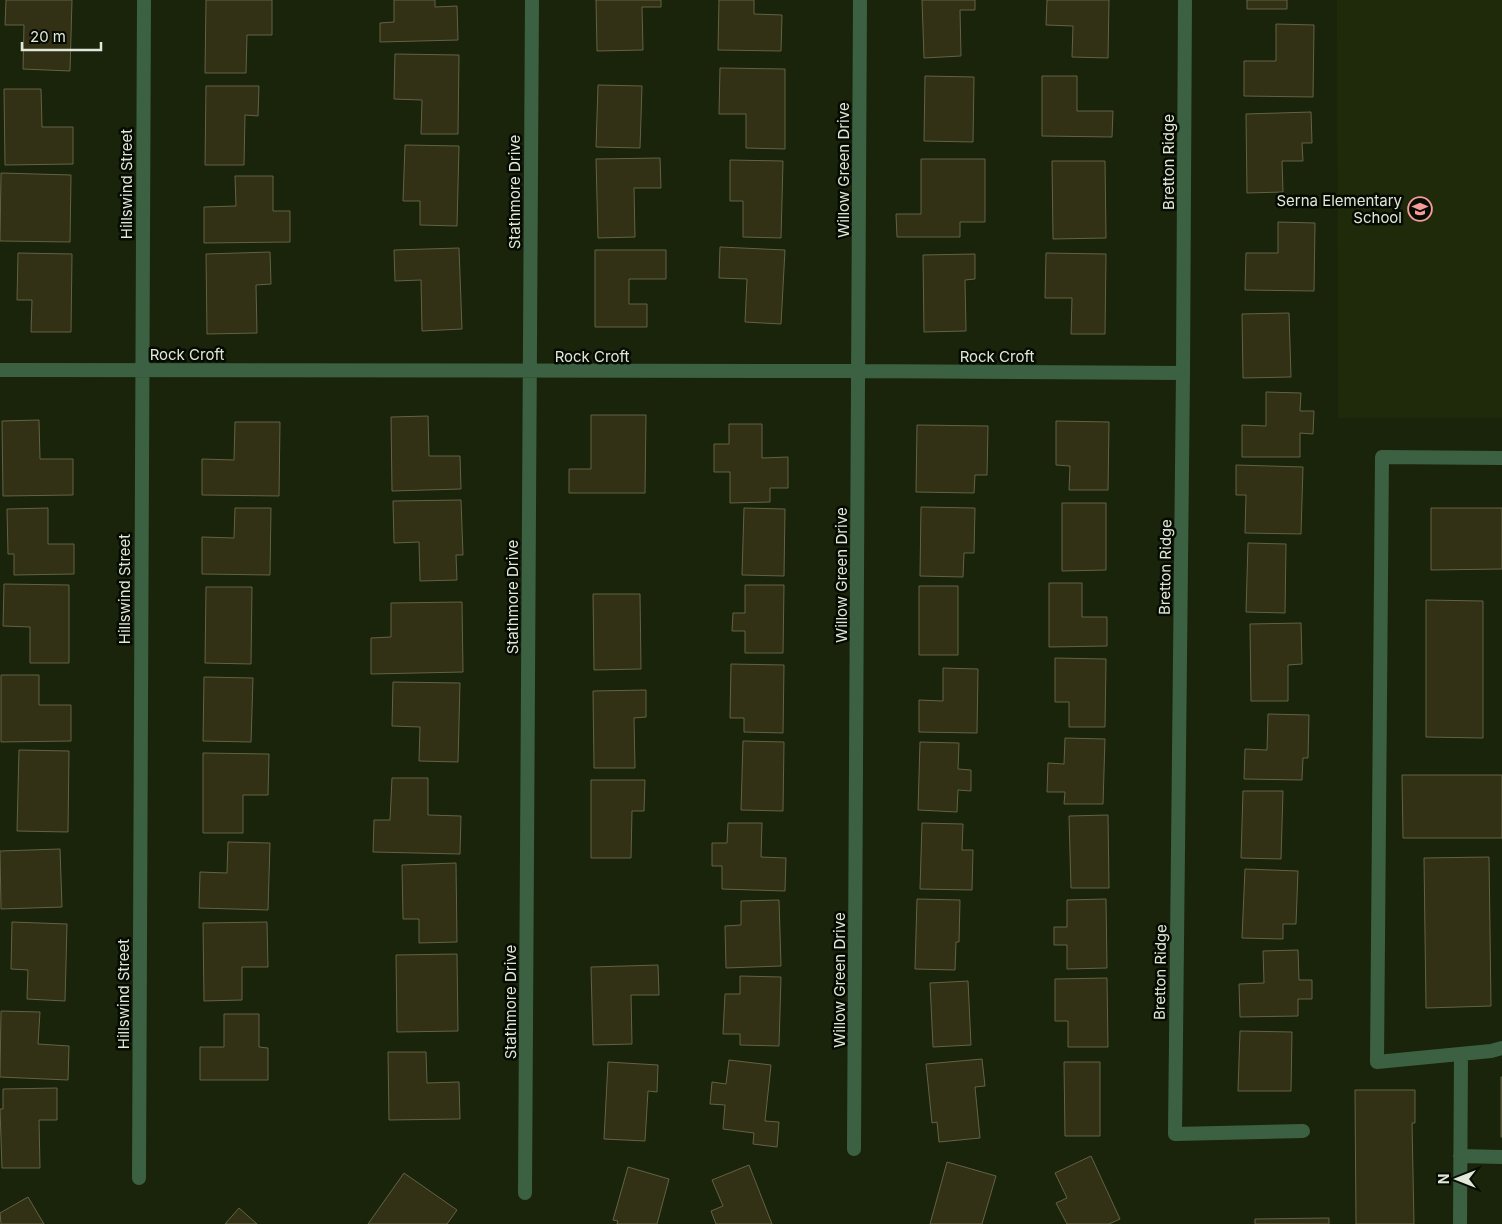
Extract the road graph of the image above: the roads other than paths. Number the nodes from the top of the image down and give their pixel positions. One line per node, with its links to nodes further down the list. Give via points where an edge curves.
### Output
1 (144, 0): 6 (street, Hillswind Street)
2 (532, 0): 8 (street, Stathmore Drive)
3 (860, 0): 7 (street, Willow Green Drive)
4 (1185, 0): 9 (street, Bretton Ridge)
5 (0, 370): 6 (street, Rock Croft)
6 (141, 370): 8 (street, Rock Croft); 17 (street, Hillswind Street)
7 (858, 371): 8 (street, Rock Croft); 9 (street, Rock Croft); 14 (street, Willow Green Drive)
8 (530, 372): 18 (street, Stathmore Drive)
9 (1183, 374): 13 (street, Bretton Ridge, via 1175,1134)
10 (1502, 458): 12 (street, via 1382,457 1377,1062)
11 (1502, 1048): 12 (street)
12 (1462, 1054): 15 (street)
13 (1303, 1131)
14 (854, 1149)
15 (1460, 1156): 16 (street); 19 (street)
16 (1502, 1157)
17 (139, 1178)
18 (525, 1194)
19 (1460, 1224)

